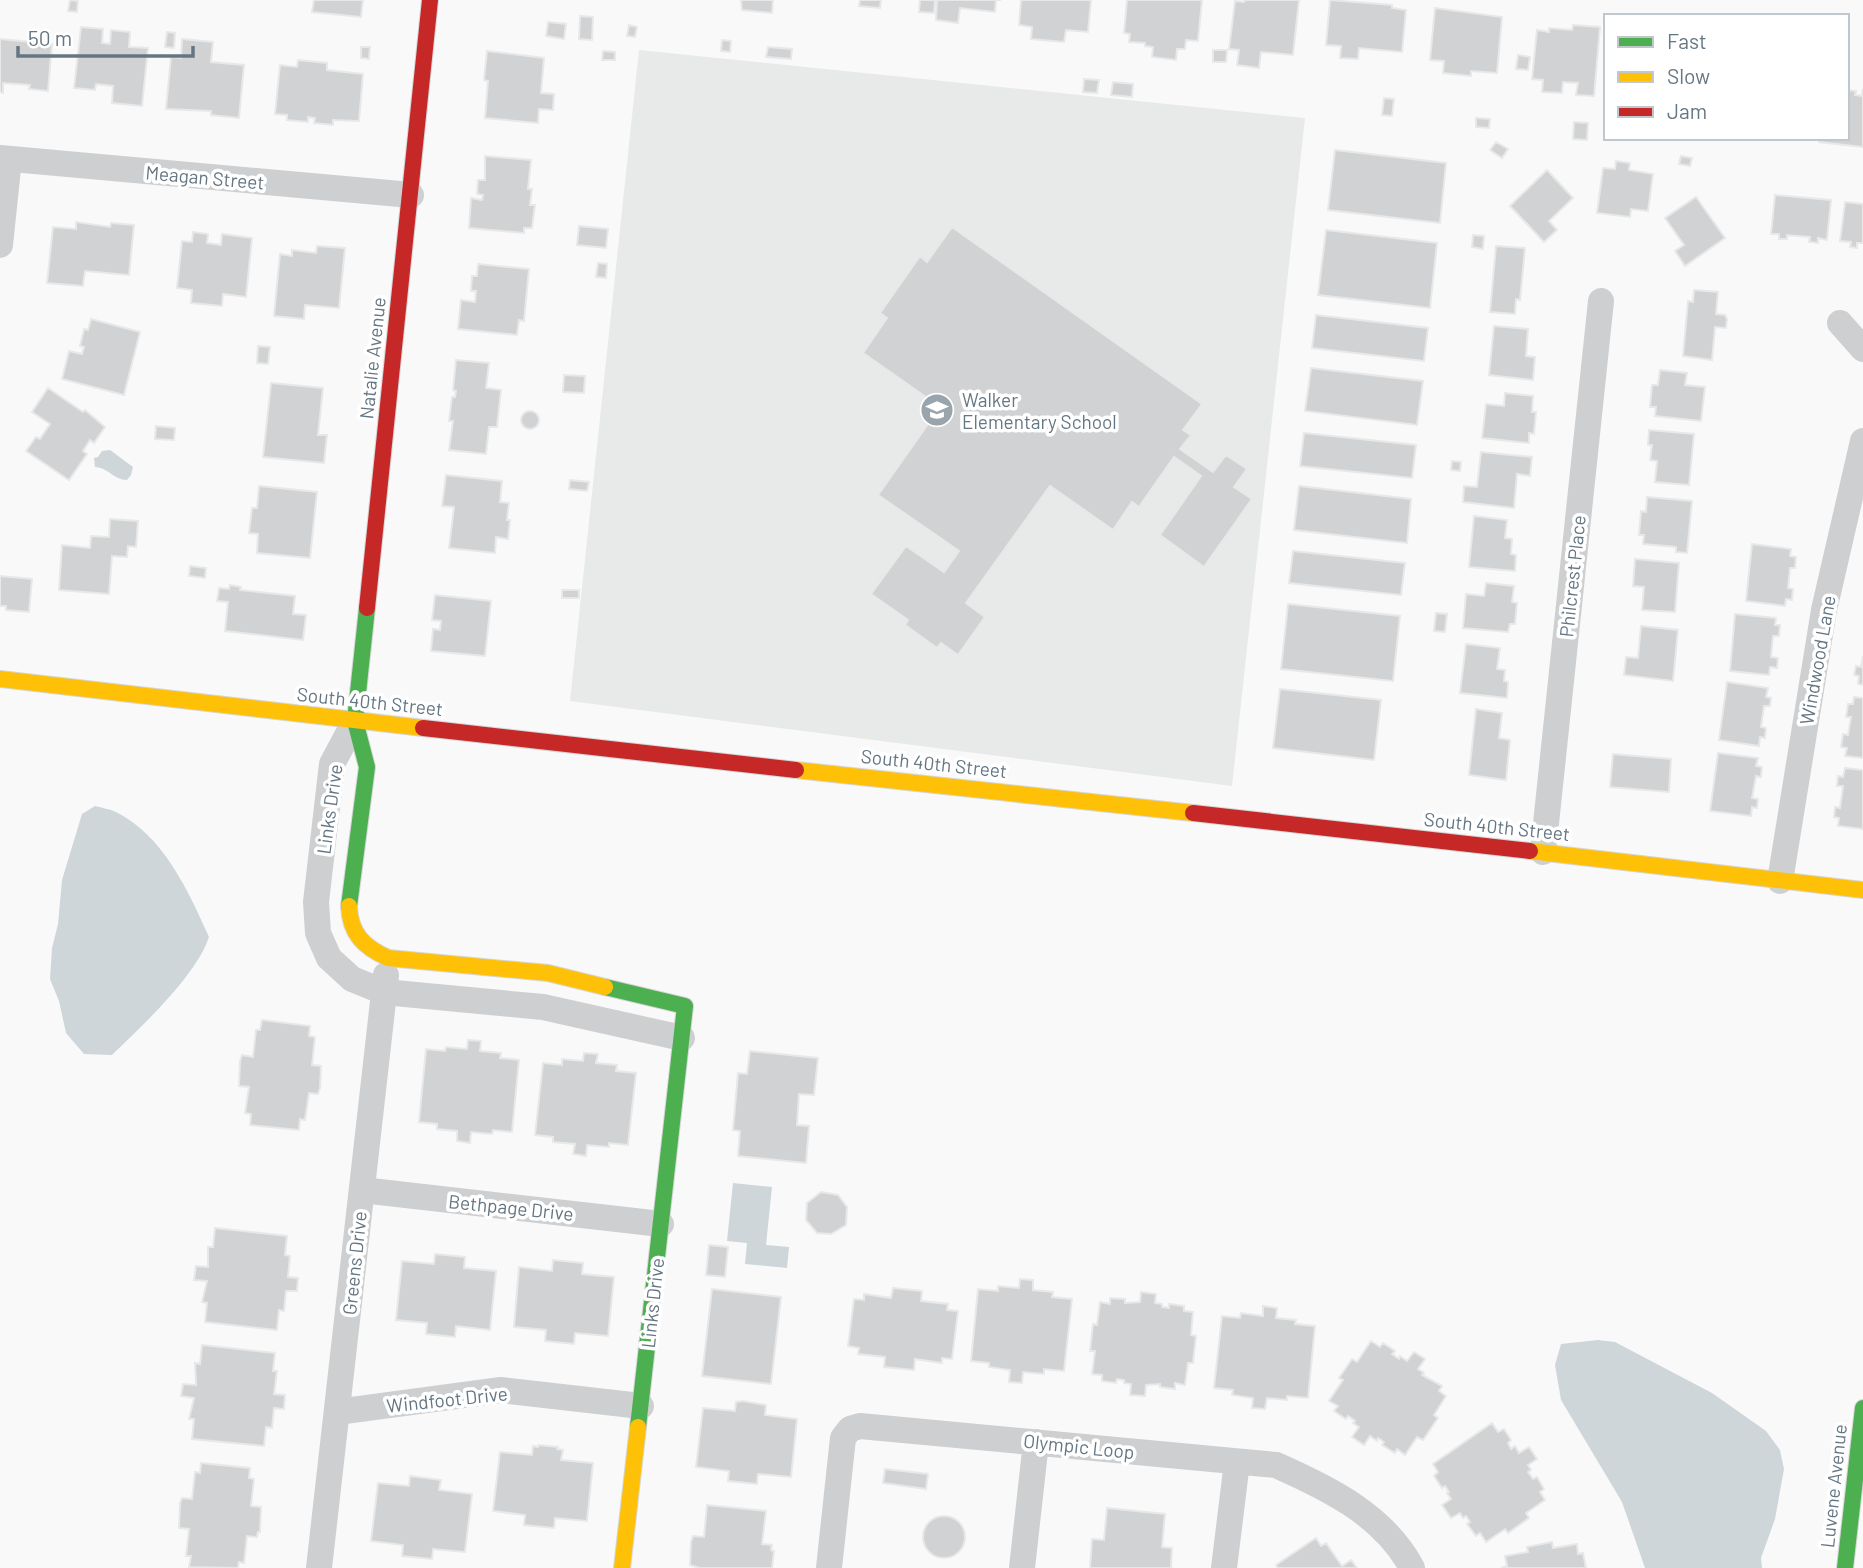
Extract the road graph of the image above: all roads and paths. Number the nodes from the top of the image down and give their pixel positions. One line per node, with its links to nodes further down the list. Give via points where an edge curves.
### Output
1 (430, 0): 3 (street, Natalie Avenue)
2 (5, 159): 3 (street, Meagan Street); 4 (street)
3 (411, 195): 10 (street, Natalie Avenue)
4 (0, 246)
5 (1601, 301): 11 (street, Philcrest Place)
6 (1840, 323): 7 (street)
7 (1863, 349)
8 (1863, 441): 12 (street, Windwood Lane, via 1824,610)
9 (0, 679): 10 (street, South 40th Street)
10 (355, 720): 11 (street, South 40th Street); 14 (street, Links Drive, via 367,767 349,918 355,935 369,950); 15 (street, Links Drive, via 332,764 316,902 318,933 329,958 352,979)
11 (1543, 852): 12 (street, South 40th Street)
12 (1780, 881): 13 (street, South 40th Street)
13 (1863, 890)
14 (388, 958): 15 (street, Greens Drive); 16 (street, Links Drive, via 548,974 685,1006)
15 (384, 992): 16 (street, Links Drive, via 543,1007); 17 (street, Greens Drive)
16 (682, 1038): 18 (street, Links Drive)
17 (362, 1191): 18 (street, Bethpage Drive); 21 (street, Greens Drive)
18 (661, 1224): 19 (street, Links Drive)
19 (640, 1405): 21 (street, Windfoot Drive, via 501,1390); 25 (street, Links Drive)
20 (1863, 1408): 30 (street, Luvene Avenue)
21 (337, 1412): 24 (street, Greens Drive)
22 (1036, 1442): 23 (street, Olympic Loop); 26 (street, Olympic Loop, via 860,1426 850,1429 843,1438); 27 (street)
23 (1237, 1462): 28 (street); 29 (street, Olympic Loop, via 1276,1465 1323,1486 1365,1513)
24 (319, 1568)
25 (622, 1568)
26 (829, 1568)
27 (1022, 1568)
28 (1224, 1568)
29 (1412, 1568)
30 (1845, 1568)

